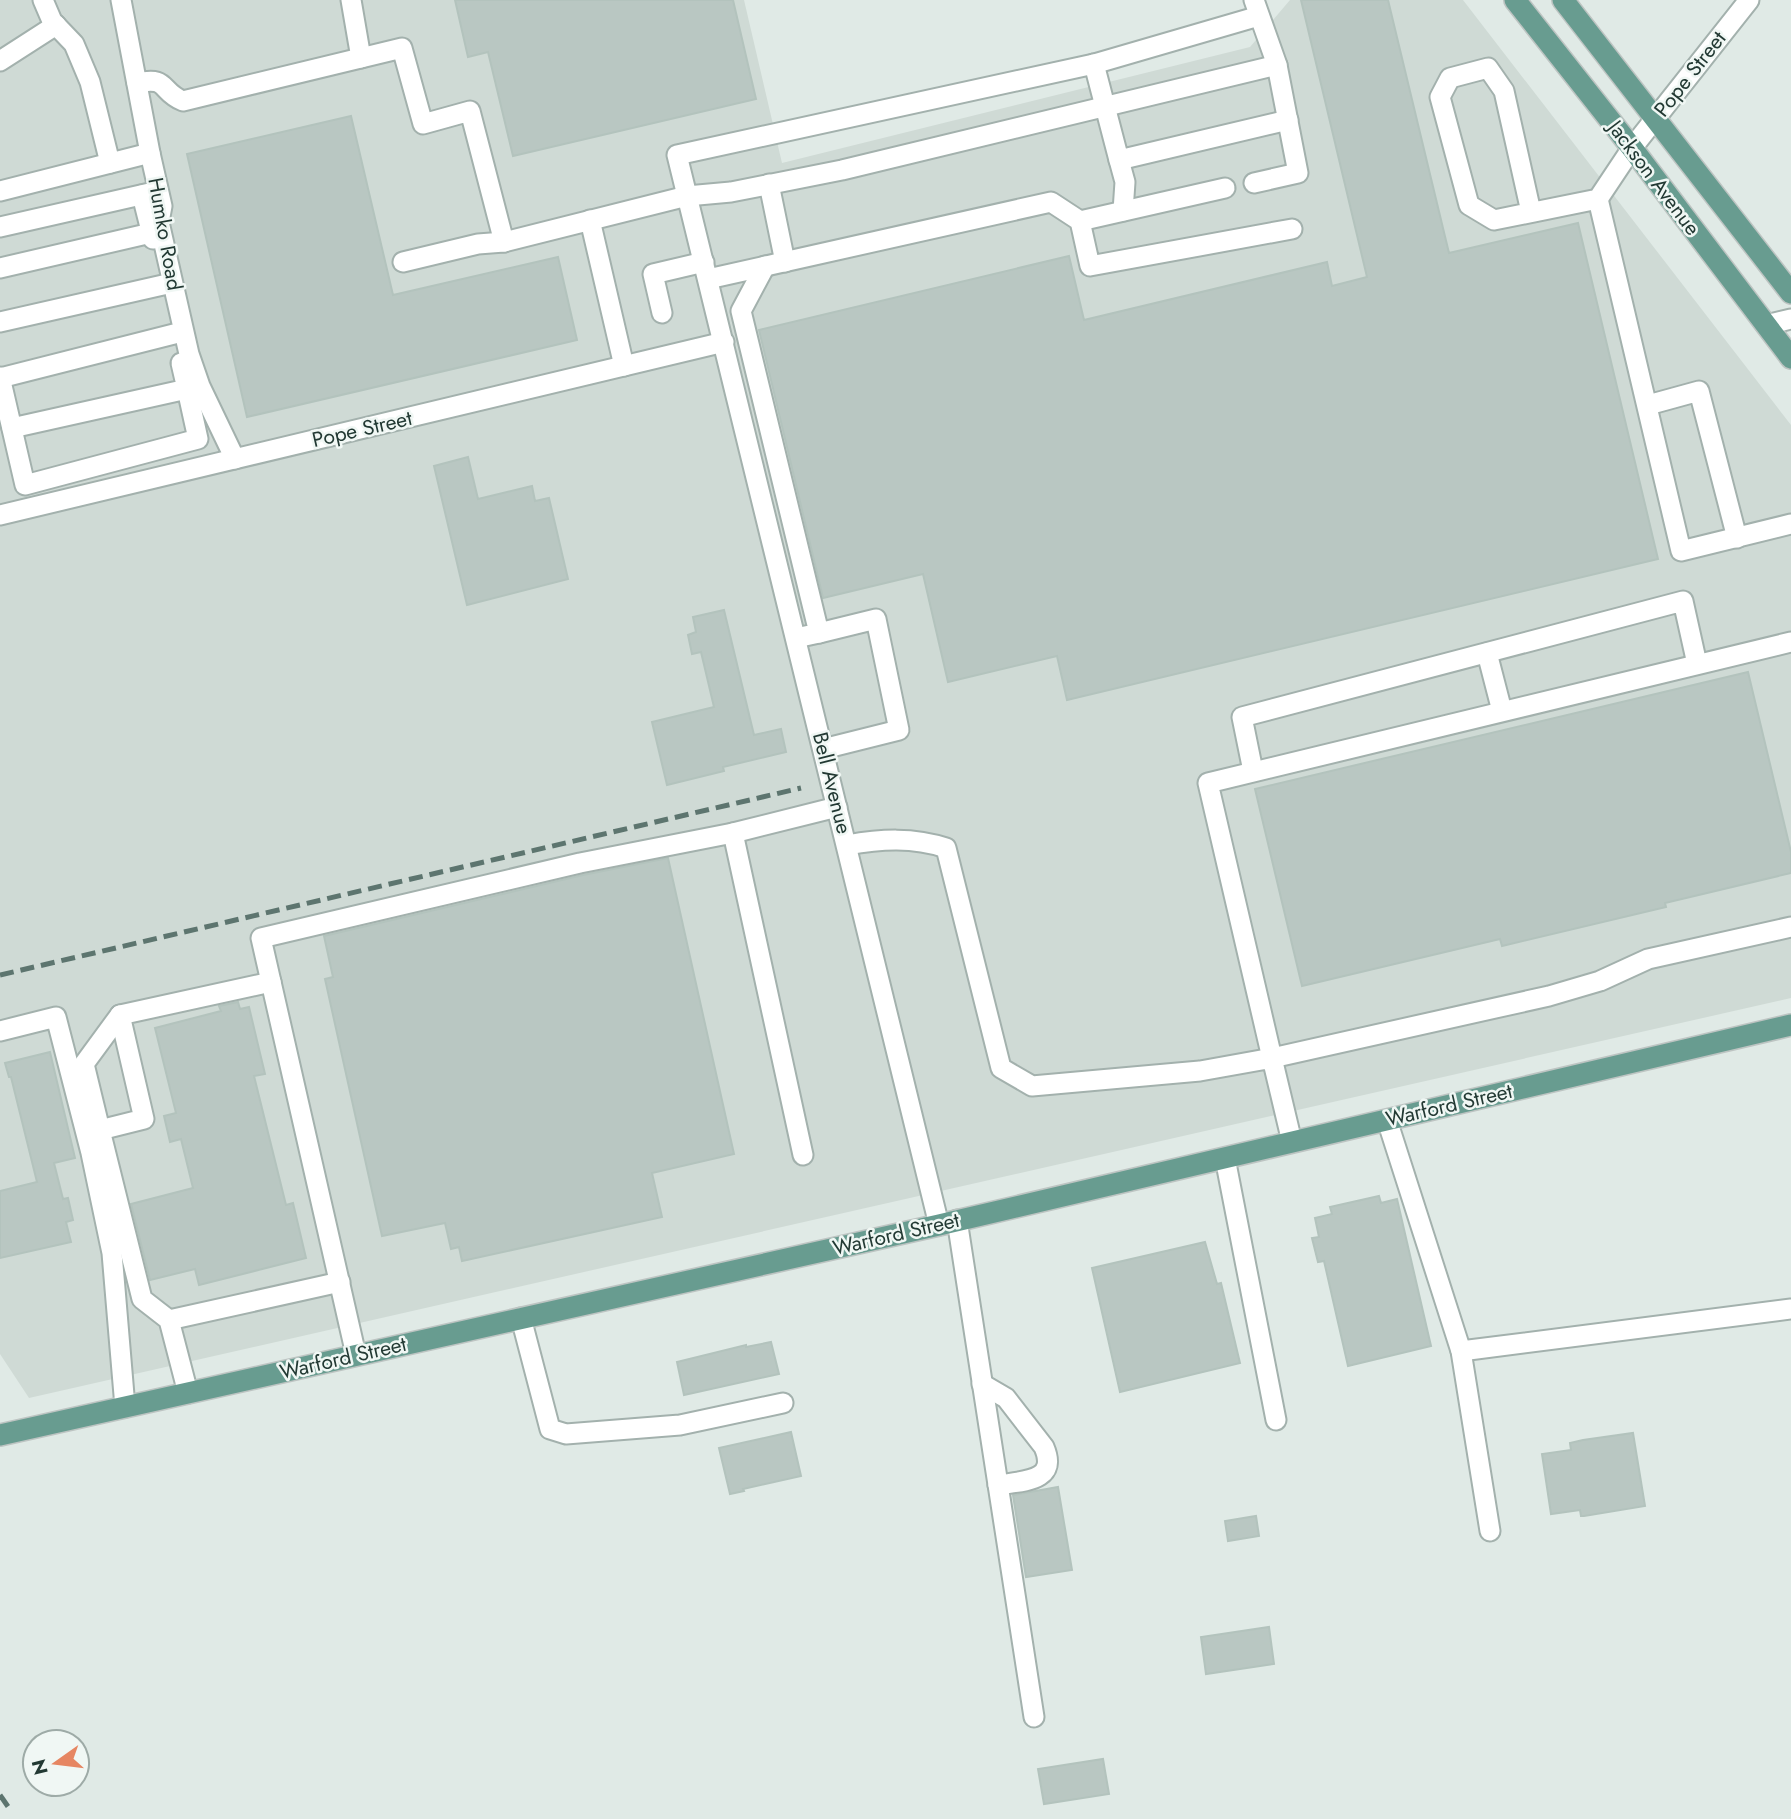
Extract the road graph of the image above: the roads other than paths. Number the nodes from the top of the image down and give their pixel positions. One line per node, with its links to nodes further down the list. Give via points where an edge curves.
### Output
1 (43, 0): 8 (street)
2 (121, 0): 13 (street, Humko Road)
3 (351, 0): 9 (street)
4 (1515, 0): 17 (main road, Jackson Avenue)
5 (1563, 0): 15 (main road, Jackson Avenue)
6 (1749, 0): 15 (street, Pope Street)
7 (1257, 8): 11 (street); 12 (street)
8 (56, 25): 10 (street); 20 (street, via 74,44 90,82)
9 (361, 58): 13 (street, via 183,101 153,79); 35 (street, via 402,48 423,124 470,111)
10 (0, 61)
11 (1094, 64): 14 (street); 26 (street, Bell Avenue, via 677,155)
12 (1277, 65): 14 (street); 16 (street)
13 (137, 83): 18 (street, Humko Road)
14 (1105, 108): 19 (street); 22 (street)
15 (1656, 117): 17 (street, Pope Street); 42 (main road, Jackson Avenue)
16 (1288, 120): 19 (street); 21 (street, via 1298,173)
17 (1632, 148): 27 (street, Pope Street); 46 (main road, Jackson Avenue)
18 (150, 153): 20 (street); 25 (street, Humko Road)
19 (1119, 160): 28 (street, via 1125,182)
20 (110, 163): 24 (street)
21 (1254, 183)
22 (769, 184): 26 (street); 37 (street)
23 (1225, 188): 28 (street)
24 (0, 191)
25 (151, 193): 32 (street); 34 (street); 52 (street, Humko Road, via 162,206 159,222)
26 (687, 196): 30 (street); 40 (street, Bell Avenue)
27 (1598, 199): 29 (street); 53 (street)
28 (1123, 211): 31 (street)
29 (1531, 212): 29 (street, via 1494,220 1469,205 1440,97 1450,78 1488,68 1504,91)
30 (590, 220): 35 (street); 50 (street)
31 (1080, 221): 33 (street, via 1090,266); 37 (street, via 1051,202)
32 (0, 227)
33 (1292, 229)
34 (151, 233): 39 (street); 41 (street)
35 (504, 242): 36 (street)
36 (403, 262)
37 (785, 262): 38 (street)
38 (765, 266): 40 (street); 59 (street, via 741,311)
39 (0, 268)
40 (706, 271): 43 (street, via 653,274); 48 (street, Bell Avenue)
41 (163, 285): 45 (street); 47 (street)
42 (1791, 293)
43 (662, 313)
44 (1791, 319): 46 (street)
45 (0, 322)
46 (1766, 325): 49 (main road, Jackson Avenue)
47 (174, 334): 51 (street); 52 (street)
48 (724, 342): 50 (street, Pope Street); 60 (street, Bell Avenue)
49 (1791, 358)
50 (624, 366): 55 (street, Pope Street)
51 (0, 377): 54 (street)
52 (194, 388): 54 (street); 54 (street, via 198,439 25,485); 55 (street, Humko Road)
53 (1648, 405): 58 (street, via 1699,391); 58 (street, via 1681,551)
54 (12, 428)
55 (235, 459): 56 (street, Pope Street)
56 (0, 516)
57 (1791, 524): 58 (street)
58 (1737, 538)
59 (819, 633): 60 (street); 65 (street, via 876,619 899,730)
60 (796, 638): 65 (street, Bell Avenue)
61 (1791, 642): 63 (street)
62 (1487, 653): 63 (street, via 1683,601); 64 (street); 66 (street, via 1242,717)
63 (1697, 664): 64 (street)
64 (1502, 711): 66 (street)
65 (823, 748): 67 (street, Bell Avenue)
66 (1253, 772): 75 (street, via 1208,783)
67 (837, 807): 68 (street); 69 (street, Bell Avenue)
68 (733, 832): 71 (street, via 261,938); 79 (street)
69 (847, 845): 75 (street, via 922,840 946,848 1001,1068 1032,1086 1200,1071); 81 (street, Bell Avenue)
70 (1791, 927): 75 (street, via 1648,959 1600,981 1549,996)
71 (271, 982): 72 (street); 82 (street)
72 (121, 1014): 77 (street, via 85,1064); 77 (street, via 144,1119)
73 (1791, 1025): 76 (main road, Warford Street)
74 (0, 1031): 91 (street, via 56,1017 112,1253)
75 (1272, 1058): 78 (street)
76 (1387, 1119): 78 (main road, Warford Street); 86 (street)
77 (100, 1130): 85 (street, via 142,1299)
78 (1292, 1142): 80 (main road, Warford Street)
79 (803, 1155)
80 (1225, 1158): 81 (main road, Warford Street); 92 (street)
81 (948, 1222): 84 (main road, Warford Street); 88 (street, Bell Avenue)
82 (340, 1282): 85 (street); 87 (street)
83 (1791, 1309): 86 (street)
84 (522, 1318): 87 (main road, Warford Street); 90 (street, via 550,1429 566,1434 680,1425)
85 (169, 1320): 89 (street)
86 (1461, 1351): 95 (street)
87 (356, 1355): 89 (main road, Warford Street)
88 (982, 1384): 94 (street, Bell Avenue); 94 (street, via 1006,1398 1047,1455 1043,1474)
89 (188, 1393): 91 (main road, Warford Street)
90 (783, 1403)
91 (125, 1407): 93 (main road, Warford Street)
92 (1276, 1420)
93 (0, 1435)
94 (998, 1485): 96 (street, Bell Avenue)
95 (1490, 1531)
96 (1034, 1717)

